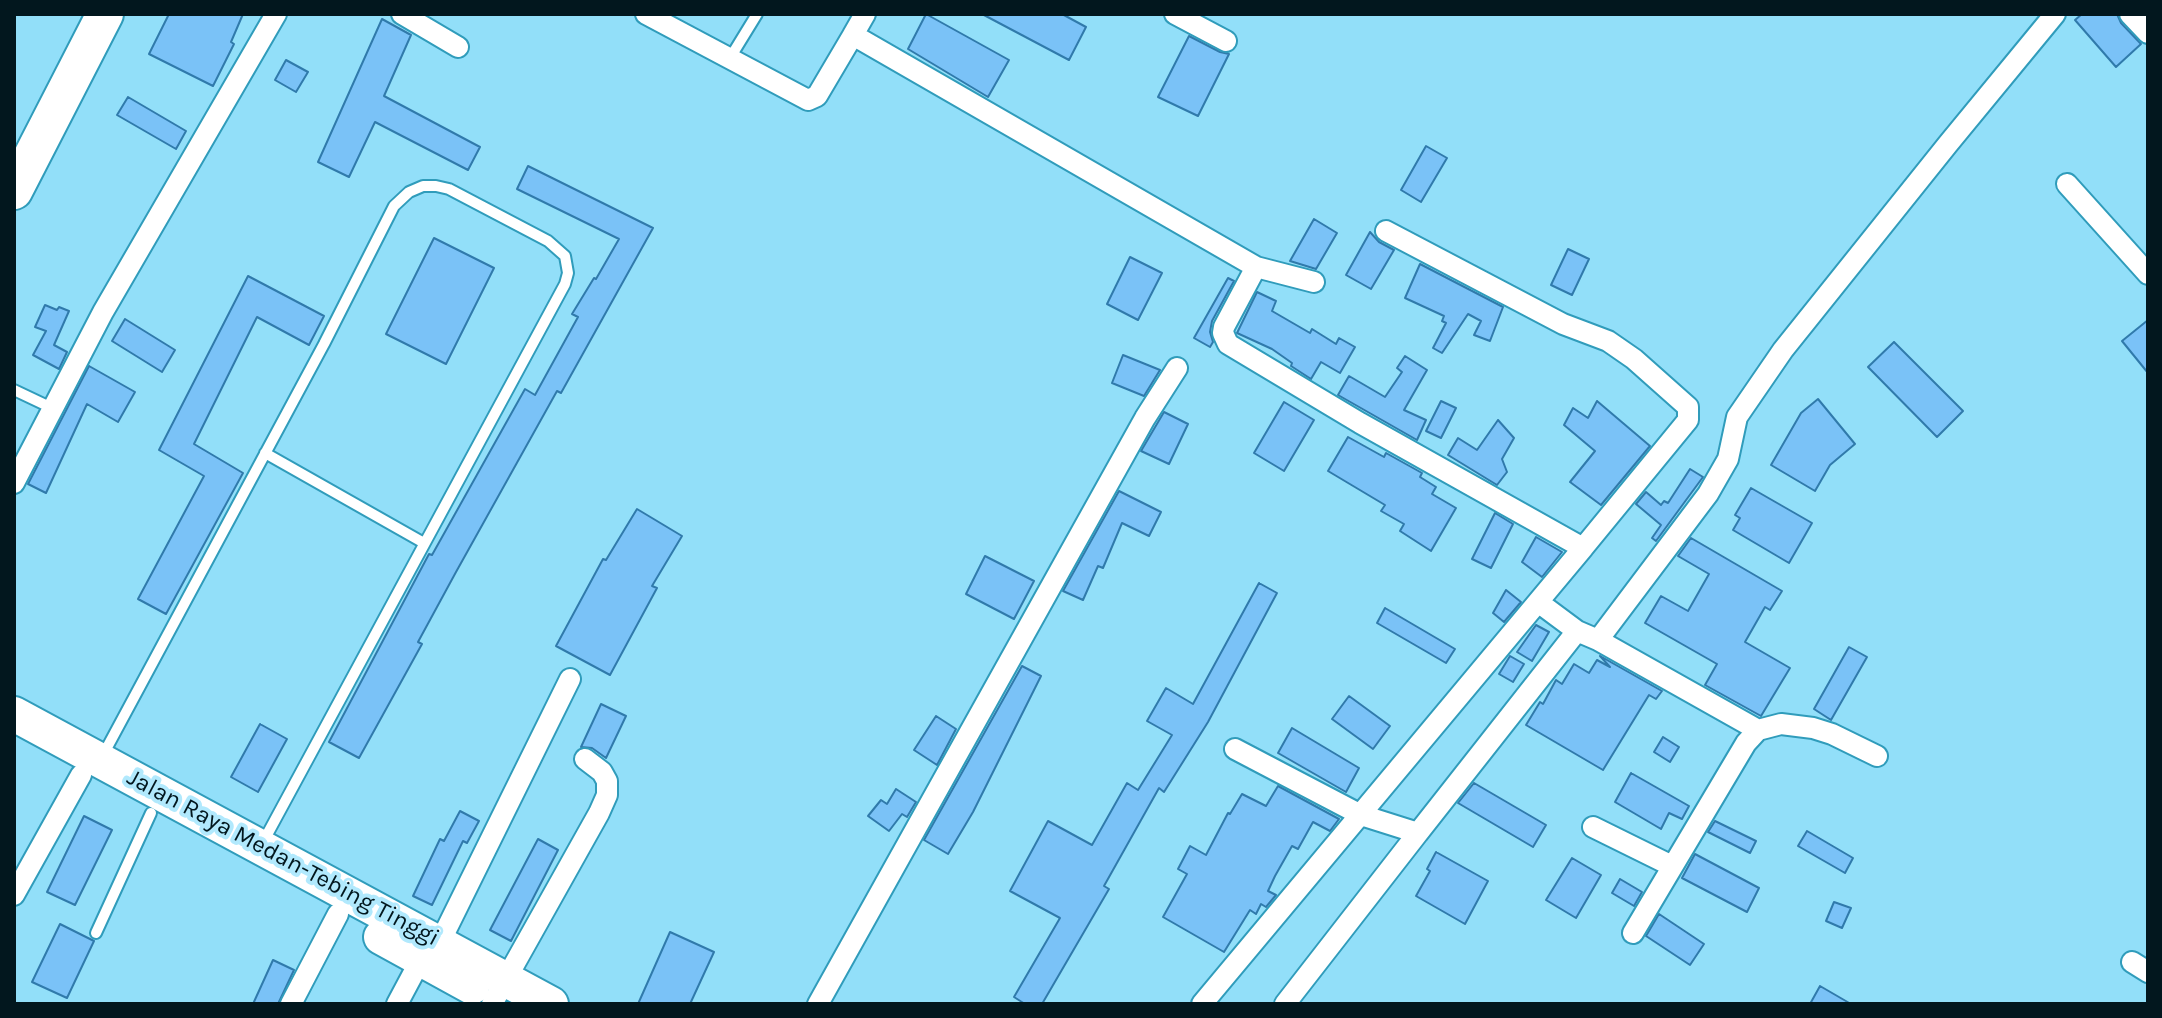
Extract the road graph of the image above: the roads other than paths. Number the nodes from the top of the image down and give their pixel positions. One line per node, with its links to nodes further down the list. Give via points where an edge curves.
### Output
1 (84, 14): 16 (highway)
2 (105, 14): 18 (highway)
3 (276, 14): 25 (street)
4 (402, 14): 14 (street)
5 (646, 14): 15 (street)
6 (757, 14): 15 (lane)
7 (865, 14): 12 (street)
8 (1175, 14): 13 (street)
9 (2055, 14): 32 (street, via 1783,350 1737,417 1728,459 1708,494)
10 (2130, 14): 11 (street)
11 (2148, 33)
12 (853, 35): 15 (street, via 817,96 808,100); 20 (street)
13 (1226, 41)
14 (458, 47)
15 (730, 58)
16 (14, 145)
17 (2067, 184): 21 (street)
18 (14, 191)
19 (1386, 231): 29 (street, via 1563,324 1608,341 1688,407 1688,420)
20 (1256, 267): 22 (street); 29 (street, via 1224,327 1228,344)
21 (2148, 274)
22 (1314, 282)
23 (1177, 368): 56 (street)
24 (14, 390): 25 (lane)
25 (52, 408): 27 (street)
26 (265, 453): 28 (lane); 28 (lane, via 394,206 409,192 423,186 449,189 548,241 565,256 565,284); 40 (lane)
27 (14, 483)
28 (424, 543): 45 (lane)
29 (1583, 548): 30 (street)
30 (1538, 602): 31 (street); 42 (street)
31 (1577, 631): 32 (street); 44 (street)
32 (1598, 640): 35 (street)
33 (570, 679): 51 (street)
34 (14, 714): 40 (highway, Jalan Raya Medan-Tebing Tinggi)
35 (1758, 730): 38 (street, via 1781,724 1813,728); 46 (street)
36 (14, 739): 40 (highway, Jalan Raya Medan-Tebing Tinggi)
37 (1235, 749): 42 (street)
38 (1877, 756)
39 (585, 759): 52 (street, via 602,772 607,795)
40 (90, 768): 41 (highway, Jalan Raya Medan-Tebing Tinggi); 45 (highway, Jalan Raya Medan-Tebing Tinggi); 47 (street)
41 (151, 813): 45 (highway, Jalan Raya Medan-Tebing Tinggi); 49 (lane)
42 (1361, 815): 44 (street); 57 (street)
43 (1593, 827): 46 (street)
44 (1418, 833): 58 (street)
45 (272, 861): 48 (highway, Jalan Raya Medan-Tebing Tinggi); 51 (highway, Jalan Raya Medan-Tebing Tinggi)
46 (1672, 866): 50 (street)
47 (14, 895)
48 (338, 914): 51 (highway, Jalan Raya Medan-Tebing Tinggi); 53 (street)
49 (96, 933)
50 (1633, 933)
51 (430, 950): 52 (highway, Jalan Raya Medan-Tebing Tinggi); 54 (street)
52 (498, 996): 55 (highway, Jalan Raya Medan-Tebing Tinggi)
53 (291, 1004)
54 (397, 1004)
55 (551, 1004)
56 (818, 1004)
57 (1202, 1004)
58 (1285, 1004)

